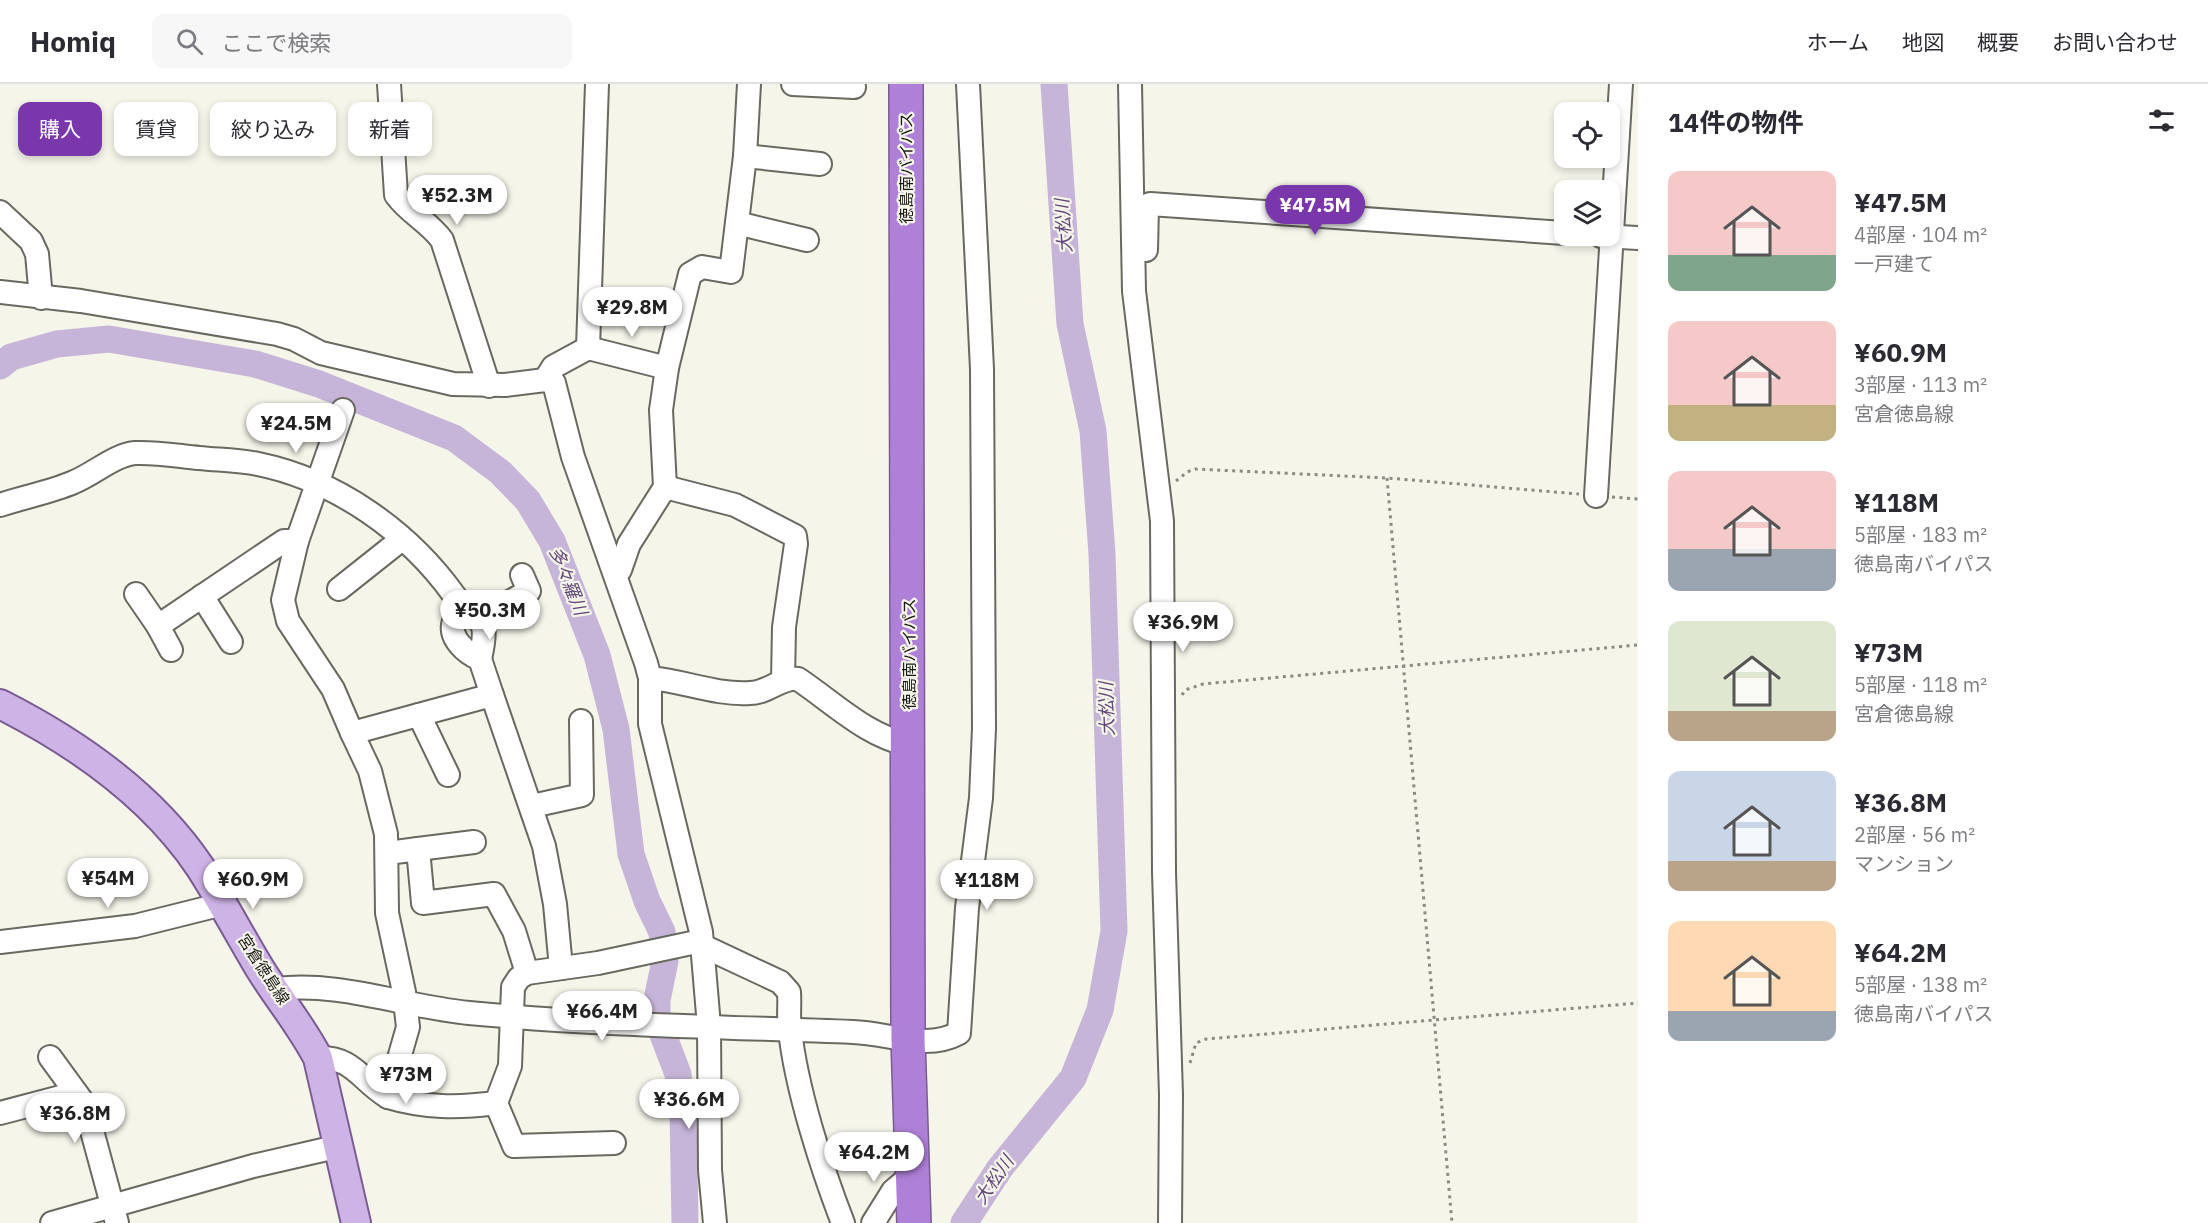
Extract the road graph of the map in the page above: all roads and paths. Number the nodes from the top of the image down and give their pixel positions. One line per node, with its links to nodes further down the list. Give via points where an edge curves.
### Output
1 (389, 84): 27 (street, via 396,195 404,206 433,226 442,240)
2 (597, 84): 24 (street)
3 (749, 84): 11 (street)
4 (793, 84): 10 (street)
5 (906, 84): 59 (highway, 徳島南バイパス)
6 (928, 84): 77 (highway, 徳島南バイパス)
7 (968, 84): 77 (street, via 982,369 981,798 967,908 959,1033 946,1040)
8 (1130, 84): 21 (street)
9 (1621, 84): 13 (street)
10 (855, 87)
11 (745, 156): 12 (street); 15 (street)
12 (820, 164)
13 (1612, 180)
14 (0, 212): 23 (street, via 31,241 37,254)
15 (737, 223): 19 (street); 25 (street, via 731,272 702,267 690,274)
16 (1554, 232): 21 (street, via 1150,204 1144,288)
17 (1620, 237): 18 (street)
18 (1638, 238)
19 (807, 240)
20 (1607, 246): 33 (street)
21 (1134, 291): 81 (street, via 1162,521 1164,872)
22 (0, 292): 23 (street)
23 (41, 298): 27 (street, via 81,301 277,334 321,353 453,384)
24 (588, 348): 25 (street); 26 (street, via 553,367)
25 (667, 368): 32 (street, via 661,419)
26 (545, 380): 27 (street); 38 (street, via 554,383 573,457)
27 (489, 386)
28 (343, 410): 31 (street)
29 (1387, 478): 30 (path, via 1195,469); 33 (path); 50 (path)
30 (1175, 482)
31 (318, 483): 35 (street, via 257,464 136,453 70,484); 36 (street, via 346,497); 37 (street)
32 (665, 488): 38 (street); 52 (street, via 735,505 795,536 784,627)
33 (1596, 496): 34 (path)
34 (1638, 499)
35 (0, 505)
36 (402, 539): 40 (street); 43 (street, via 433,565)
37 (297, 541): 42 (street, via 284,541); 58 (street, via 284,589 284,612 333,689)
38 (615, 574): 51 (street)
39 (522, 575): 44 (street, via 529,591)
40 (339, 589)
41 (136, 594): 45 (street)
42 (202, 596): 45 (street); 46 (street)
43 (458, 602): 44 (street); 49 (street, via 453,630 458,643)
44 (479, 619): 49 (street, via 486,638)
45 (158, 626): 48 (street)
46 (231, 642)
47 (1638, 645): 50 (path)
48 (171, 650)
49 (480, 659): 53 (street)
50 (1402, 667): 54 (path, via 1203,684 1185,690); 74 (path)
51 (650, 678): 52 (street, via 731,694 771,689); 67 (street, via 650,724 699,916)
52 (783, 681): 59 (street, via 798,679 847,716 881,736)
53 (492, 695): 56 (street); 61 (street)
54 (1178, 700)
55 (0, 704): 65 (main road, 宮倉徳島線, via 79,749 134,792 198,865)
56 (419, 715): 58 (street); 60 (street)
57 (581, 721): 61 (street, via 582,795)
58 (352, 733): 64 (street, via 370,771)
59 (909, 745): 77 (highway, 徳島南バイパス)
60 (448, 775)
61 (532, 806): 68 (street, via 550,875)
62 (474, 842): 63 (street)
63 (417, 849): 64 (street); 69 (street, via 423,903 494,894 518,940)
64 (388, 853): 72 (street, via 387,913)
65 (223, 904): 66 (street, via 135,926); 70 (main road, 宮倉徳島線)
66 (0, 942)
67 (702, 943): 68 (street); 75 (street); 76 (street, via 786,988 790,999)
68 (561, 968): 69 (street)
69 (527, 973): 73 (street, via 513,987)
70 (276, 989): 72 (street, via 304,986); 79 (main road, 宮倉徳島線)
71 (1638, 1003): 74 (path)
72 (405, 1005): 73 (street); 82 (street, via 408,1027)
73 (511, 1017): 75 (street); 83 (street, via 510,1066)
74 (1433, 1018): 81 (path, via 1206,1039 1196,1043 1184,1081); 97 (path)
75 (709, 1026): 76 (street); 91 (street, via 710,1170)
76 (789, 1029): 77 (street, via 868,1032); 92 (street, via 796,1070)
77 (920, 1041): 87 (highway, 徳島南バイパス)
78 (50, 1057): 80 (street)
79 (318, 1058): 82 (street, via 343,1060); 86 (main road, 宮倉徳島線)
80 (76, 1093): 84 (street); 88 (street, via 85,1105)
81 (1171, 1095): 96 (street)
82 (388, 1097): 83 (street, via 434,1107)
83 (496, 1103): 85 (street, via 514,1146)
84 (0, 1113)
85 (614, 1143)
86 (340, 1146): 88 (street); 90 (main road, 宮倉徳島線)
87 (919, 1173): 93 (street, via 893,1191); 94 (highway, 徳島南バイパス); 95 (highway, 徳島南バイパス)
88 (114, 1213): 89 (street)
89 (52, 1223)
90 (356, 1223)
91 (715, 1223)
92 (843, 1223)
93 (873, 1223)
94 (914, 1223)
95 (935, 1223)
96 (1170, 1223)
97 (1452, 1223)

